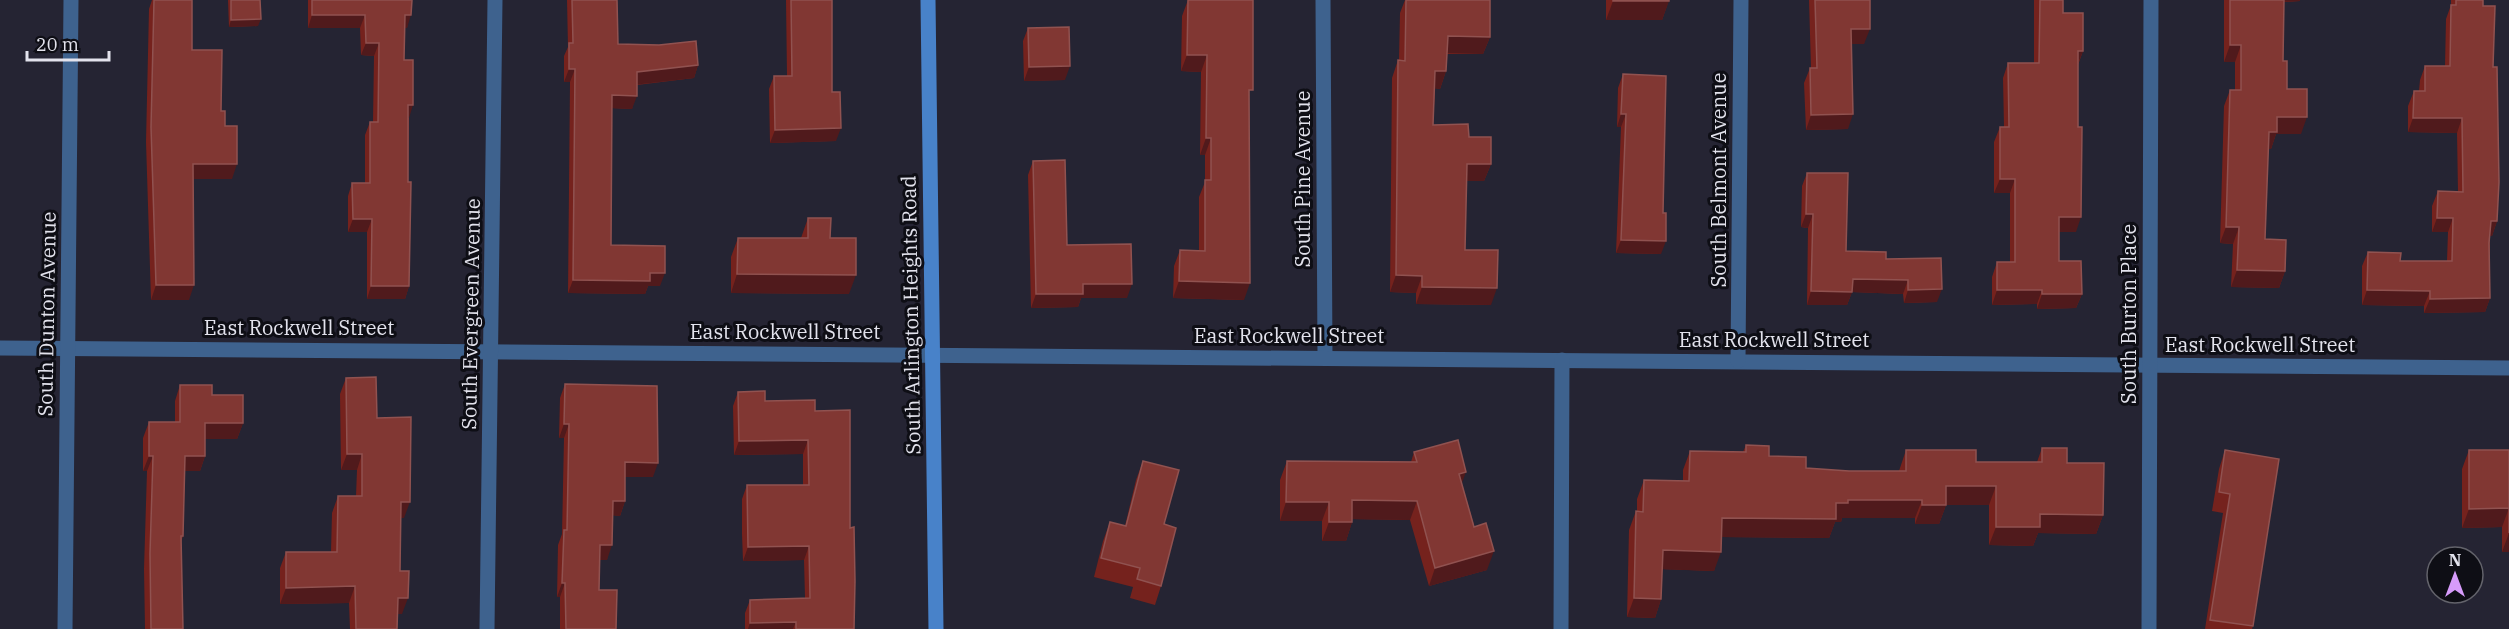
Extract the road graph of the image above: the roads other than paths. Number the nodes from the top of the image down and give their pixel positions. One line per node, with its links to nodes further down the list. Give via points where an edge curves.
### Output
1 (71, 0): 7 (street, South Dunton Avenue)
2 (495, 0): 9 (street, South Evergreen Avenue)
3 (928, 0): 10 (main road, South Arlington Heights Road)
4 (1323, 0): 11 (street, South Pine Avenue)
5 (1741, 0): 13 (street, South Belmont Avenue)
6 (2151, 0): 14 (street, South Burton Place)
7 (68, 347): 8 (street, East Rockwell Street); 9 (street, East Rockwell Street); 16 (street, South Dunton Avenue)
8 (0, 348)
9 (492, 351): 10 (street, East Rockwell Street); 17 (street, South Evergreen Avenue)
10 (933, 354): 11 (street, East Rockwell Street); 18 (main road, South Arlington Heights Road)
11 (1325, 357): 12 (street, East Rockwell Street)
12 (1562, 360): 13 (street, East Rockwell Street); 19 (street)
13 (1738, 361): 14 (street, East Rockwell Street)
14 (2149, 365): 15 (street, East Rockwell Street); 20 (street, South Burton Place)
15 (2509, 368)
16 (65, 629)
17 (487, 629)
18 (936, 629)
19 (1561, 629)
20 (2149, 629)

